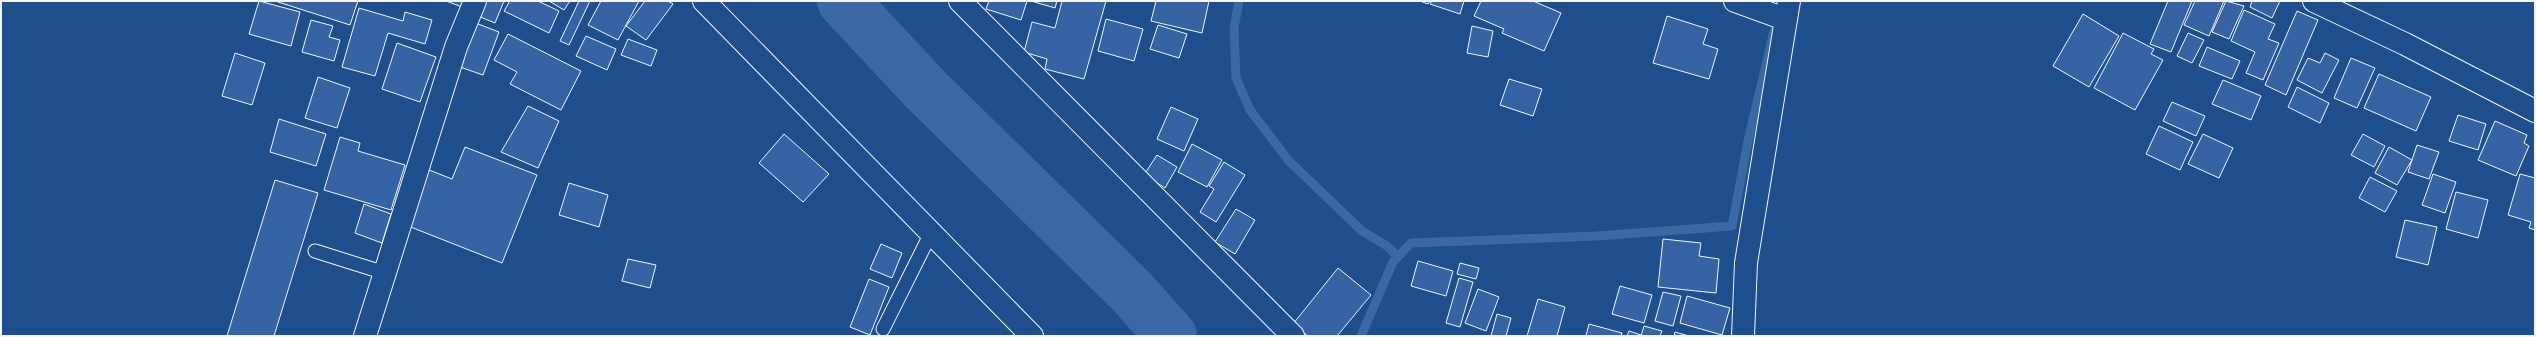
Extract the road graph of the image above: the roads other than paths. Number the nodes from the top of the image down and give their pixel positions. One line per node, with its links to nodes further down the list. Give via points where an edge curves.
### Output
1 (475, 1): 10 (street, via 456,47)
2 (704, 1): 8 (street)
3 (960, 1): 14 (street)
4 (1735, 1): 6 (street)
5 (2314, 1): 7 (street, via 2405,44)
6 (1787, 10): 15 (street, via 1746,263)
7 (2535, 111)
8 (931, 233): 11 (lane); 13 (street)
9 (315, 251): 10 (lane)
10 (385, 273): 12 (street)
11 (883, 329)
12 (366, 336)
13 (1032, 336)
14 (1293, 336)
15 (1742, 336)

